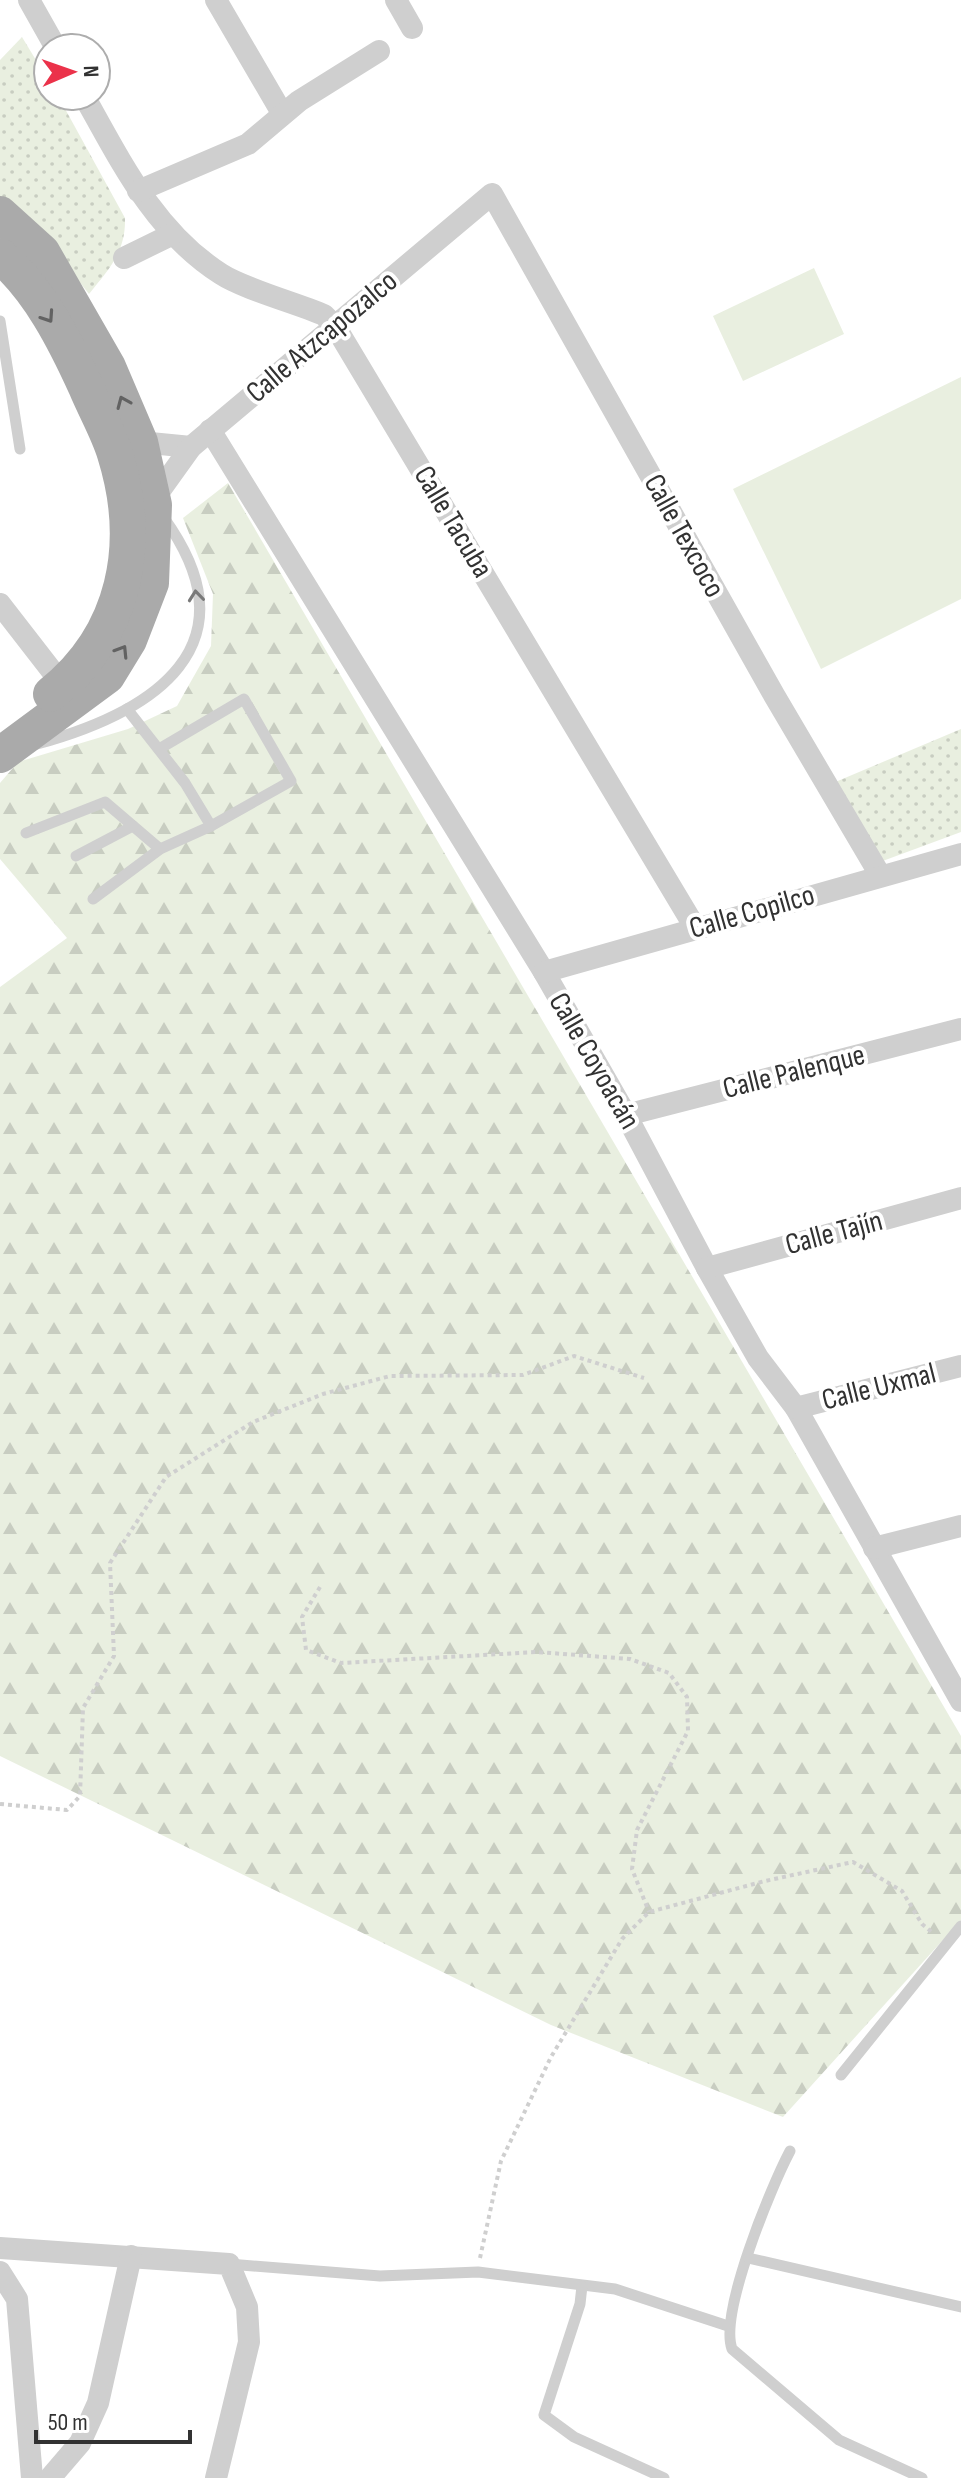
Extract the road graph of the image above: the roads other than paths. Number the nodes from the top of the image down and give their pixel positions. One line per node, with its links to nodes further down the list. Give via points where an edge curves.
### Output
1 (29, 0): 5 (street)
2 (216, 0): 8 (street)
3 (396, 0): 4 (street)
4 (412, 28)
5 (47, 32)
6 (379, 51): 8 (street)
7 (93, 112): 9 (street, Calle Tacuba)
8 (282, 113): 9 (street, via 248,144)
9 (138, 191): 12 (street, Calle Tacuba)
10 (492, 194): 16 (street, Calle Atzcapozalco); 33 (street, Calle Texcoco)
11 (0, 214): 18 (main road, one-way to 11, via 108,367 42,252)
12 (171, 235): 14 (street); 16 (street, Calle Tacuba, via 223,275 324,315)
13 (0, 256): 23 (main road, one-way to 23, via 17,270 67,346 115,453 131,534 117,608 77,673)
14 (124, 258)
15 (0, 321): 20 (lane)
16 (335, 326): 17 (street, Calle Atzcapozalco); 35 (street, Calle Tacuba)
17 (210, 430): 19 (street, Calle Atzcapozalco); 36 (street, Calle Coyoacán)
18 (140, 442): 19 (street); 21 (main road)
19 (191, 447): 21 (street, Calle Atzcapozalco)
20 (20, 449)
21 (153, 503): 23 (main road, one-way to 21, via 107,676 129,640 151,583); 24 (lane, one-way to 21, via 175,676 191,651 198,626 192,566)
22 (0, 604): 23 (street)
23 (77, 703): 24 (lane); 25 (main road)
24 (127, 709): 26 (lane)
25 (2, 747)
26 (159, 749): 28 (lane); 28 (lane, via 244,699 291,781)
27 (133, 826): 29 (lane, via 105,802); 30 (lane); 32 (lane)
28 (211, 826): 30 (lane)
29 (26, 833)
30 (160, 849): 34 (lane)
31 (961, 854): 33 (street, Calle Copilco)
32 (76, 856)
33 (880, 875): 35 (street, Calle Copilco)
34 (93, 899)
35 (696, 929): 36 (street, Calle Copilco)
36 (544, 972): 38 (street, Calle Coyoacán)
37 (961, 1029): 38 (street, Calle Palenque)
38 (626, 1115): 40 (street, Calle Coyoacán)
39 (961, 1198): 40 (street, Calle Tajín)
40 (707, 1268): 42 (street, Calle Coyoacán, via 758,1358)
41 (961, 1366): 42 (street, Calle Uxmal)
42 (796, 1408): 44 (street, Calle Coyoacán)
43 (961, 1526): 44 (street)
44 (874, 1548): 45 (street, Calle Coyoacán)
45 (960, 1698)
46 (961, 1926): 47 (lane)
47 (841, 2075)
48 (790, 2151): 51 (lane)
49 (0, 2248): 50 (street)
50 (131, 2256): 52 (street); 58 (street, via 98,2403 80,2443)
51 (748, 2258): 55 (lane); 56 (lane)
52 (229, 2264): 54 (lane, via 380,2276 478,2272); 59 (street, via 247,2307 249,2342)
53 (0, 2272): 57 (street, via 17,2299)
54 (582, 2286): 56 (lane, via 615,2289); 60 (lane, via 544,2415 574,2437)
55 (961, 2307)
56 (728, 2326): 61 (lane, via 732,2349 818,2424 839,2440)
57 (32, 2478)
58 (50, 2478)
59 (216, 2478)
60 (664, 2478)
61 (922, 2478)

